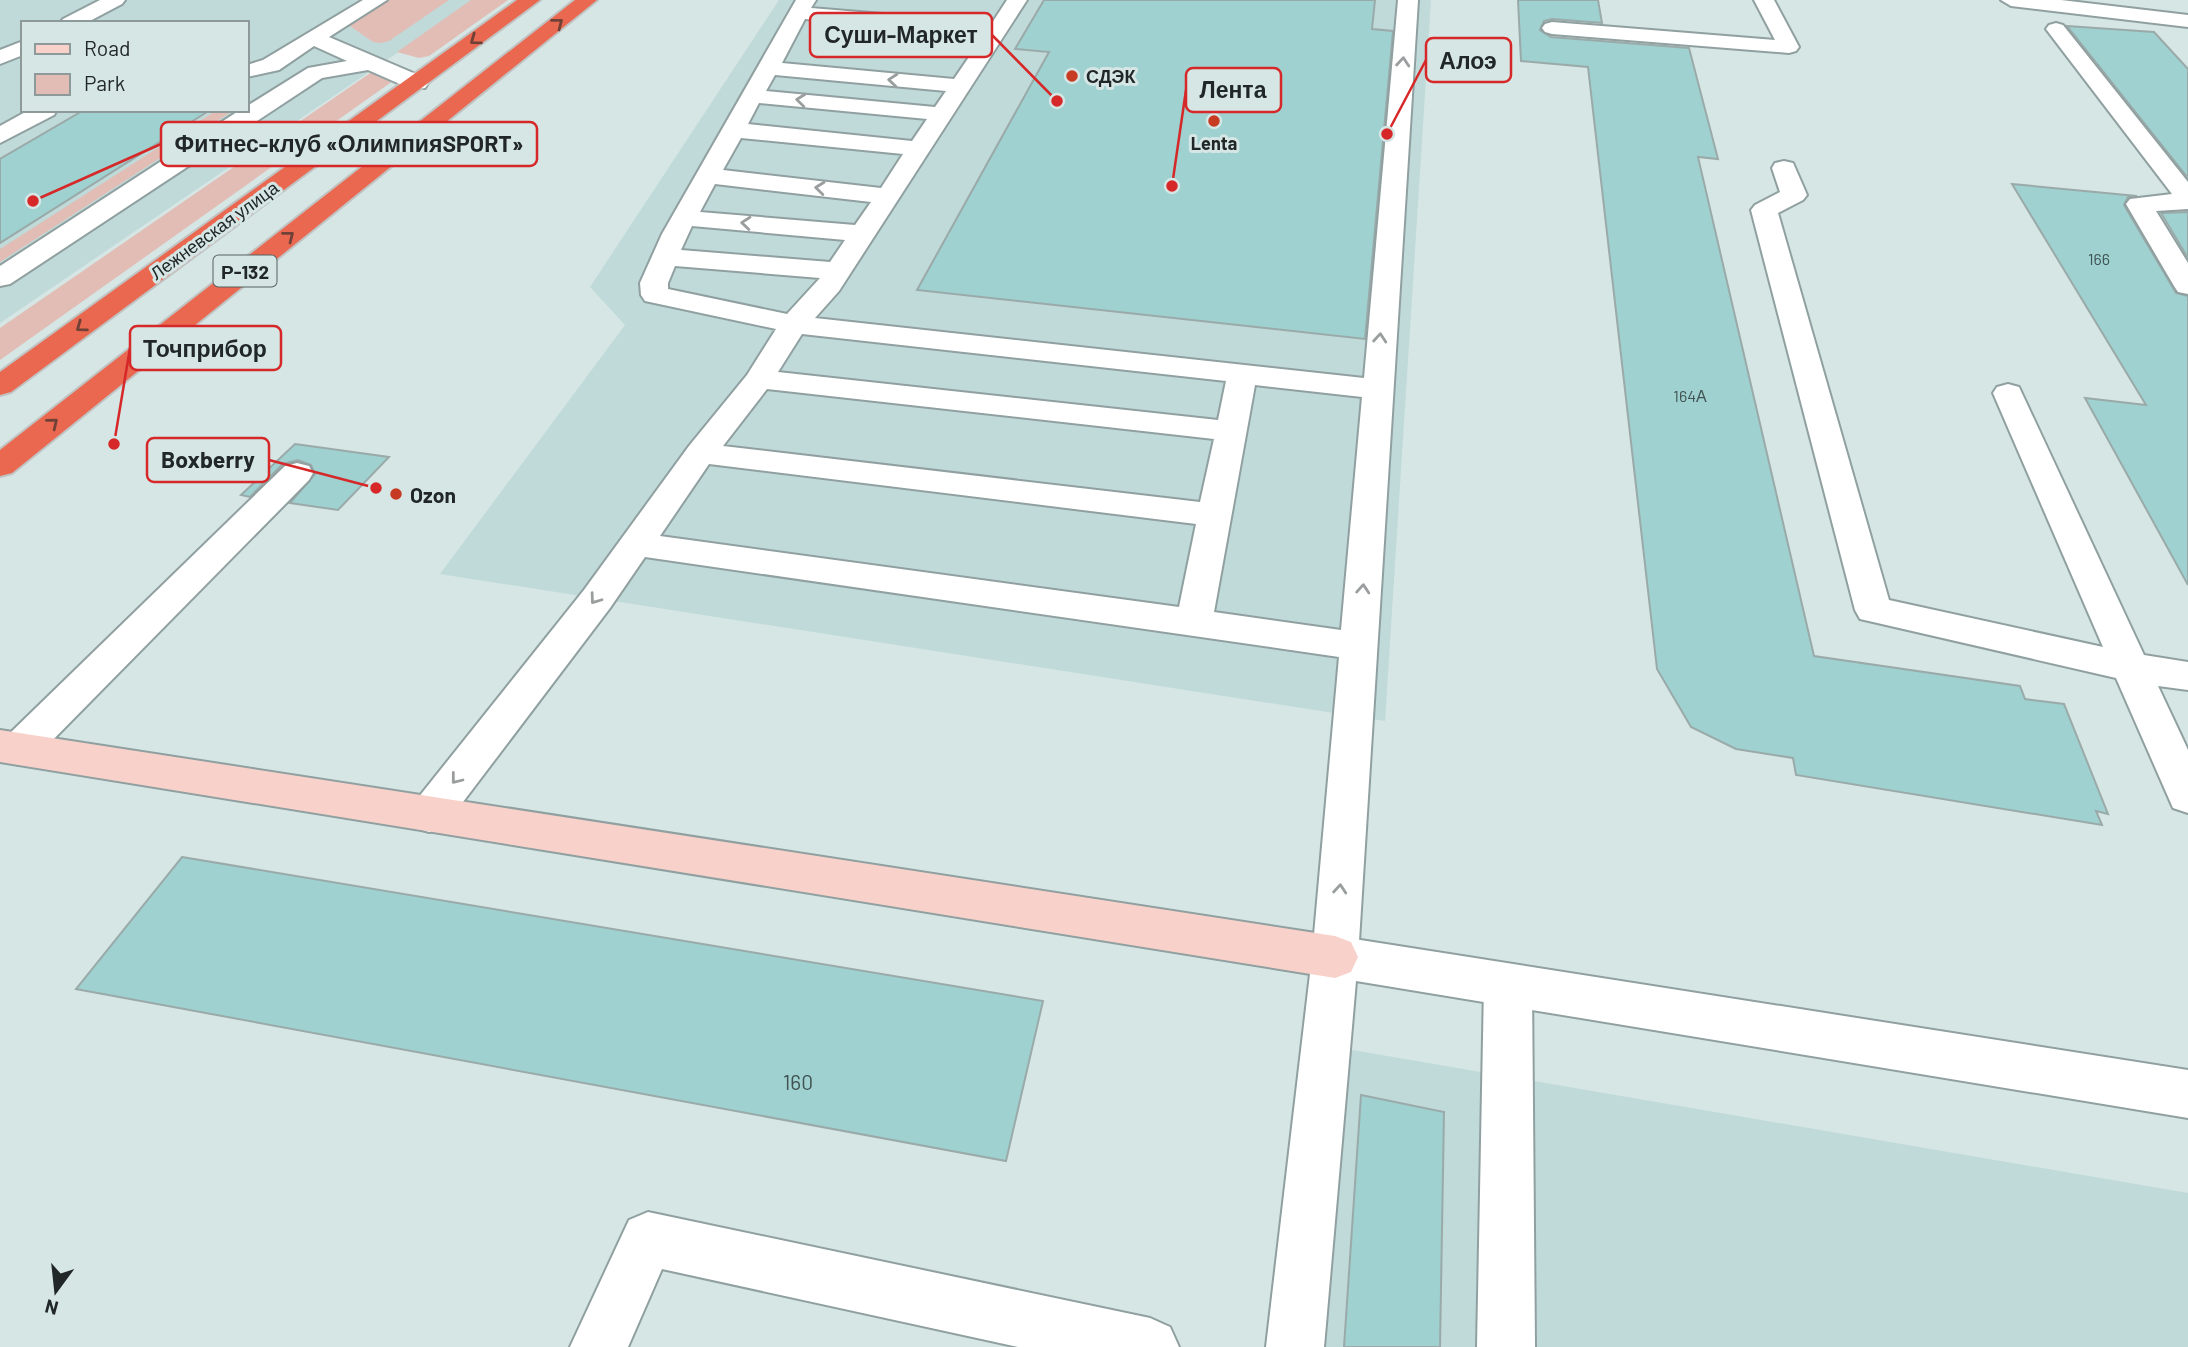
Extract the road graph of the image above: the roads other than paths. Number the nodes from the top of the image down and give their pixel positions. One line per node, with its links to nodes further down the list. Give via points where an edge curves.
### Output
1 (115, 0): 10 (street)
2 (377, 0): 15 (street)
3 (530, 0): 21 (highway, Лежневская улица / Р-132, one-way to 21)
4 (587, 0): 49 (highway, Р-132, one-way to 4)
5 (1012, 0): 14 (street)
6 (1408, 0): 45 (street, one-way to 6)
7 (1764, 0): 12 (street, via 1789,47)
8 (2011, 0): 11 (street)
9 (803, 6): 14 (street); 19 (street, via 799,39)
10 (74, 21)
11 (2188, 21)
12 (1552, 28)
13 (2056, 29): 34 (street)
14 (998, 30): 23 (street, via 968,54)
15 (313, 38): 18 (street); 20 (street, via 271,65)
16 (21, 48): 17 (street)
17 (0, 58)
18 (369, 63): 21 (street); 24 (street, via 316,73)
19 (769, 68): 23 (street, one-way to 19); 25 (street)
20 (248, 71)
21 (417, 83): 44 (highway, Лежневская улица / Р-132, one-way to 44)
22 (248, 86): 24 (street)
23 (960, 86): 27 (street)
24 (286, 90): 39 (street)
25 (753, 96): 27 (street, one-way to 25); 28 (street)
26 (42, 112): 29 (street)
27 (942, 114): 30 (street)
28 (735, 130): 30 (street); 32 (street)
29 (0, 136)
30 (919, 149): 33 (street)
31 (1784, 168): 55 (street, via 1794,195 1764,210 1873,610)
32 (706, 176): 33 (street, one-way to 32); 35 (street)
33 (888, 196): 36 (street)
34 (2188, 200): 40 (street, via 2139,204)
35 (684, 218): 36 (street, one-way to 35); 37 (street)
36 (863, 234): 38 (street)
37 (664, 257): 38 (street); 41 (street, via 654,283 655,295)
38 (837, 271): 41 (street, via 825,291)
39 (0, 278)
40 (2188, 286)
41 (793, 324): 42 (street); 43 (street)
42 (1242, 375): 45 (street); 47 (street)
43 (759, 379): 47 (street); 48 (street)
44 (0, 386)
45 (1376, 389): 54 (street, one-way to 45)
46 (2008, 393): 55 (street)
47 (1231, 431): 51 (street)
48 (700, 453): 51 (street); 52 (street)
49 (0, 466)
50 (297, 473): 57 (street)
51 (1215, 515): 53 (street)
52 (636, 544): 53 (street); 59 (street, one-way to 59)
53 (1194, 622): 54 (street)
54 (1360, 646): 60 (street, one-way to 54)
55 (2130, 667): 56 (street); 58 (street)
56 (2188, 676)
57 (10, 748): 59 (street)
58 (2188, 796)
59 (429, 815): 60 (street)
60 (1335, 957): 61 (street); 65 (street)
61 (1508, 986): 62 (street); 66 (street)
62 (2188, 1094)
63 (599, 1347): 64 (street, via 648,1239)
64 (1150, 1347)
65 (1295, 1347)
66 (1506, 1347)

